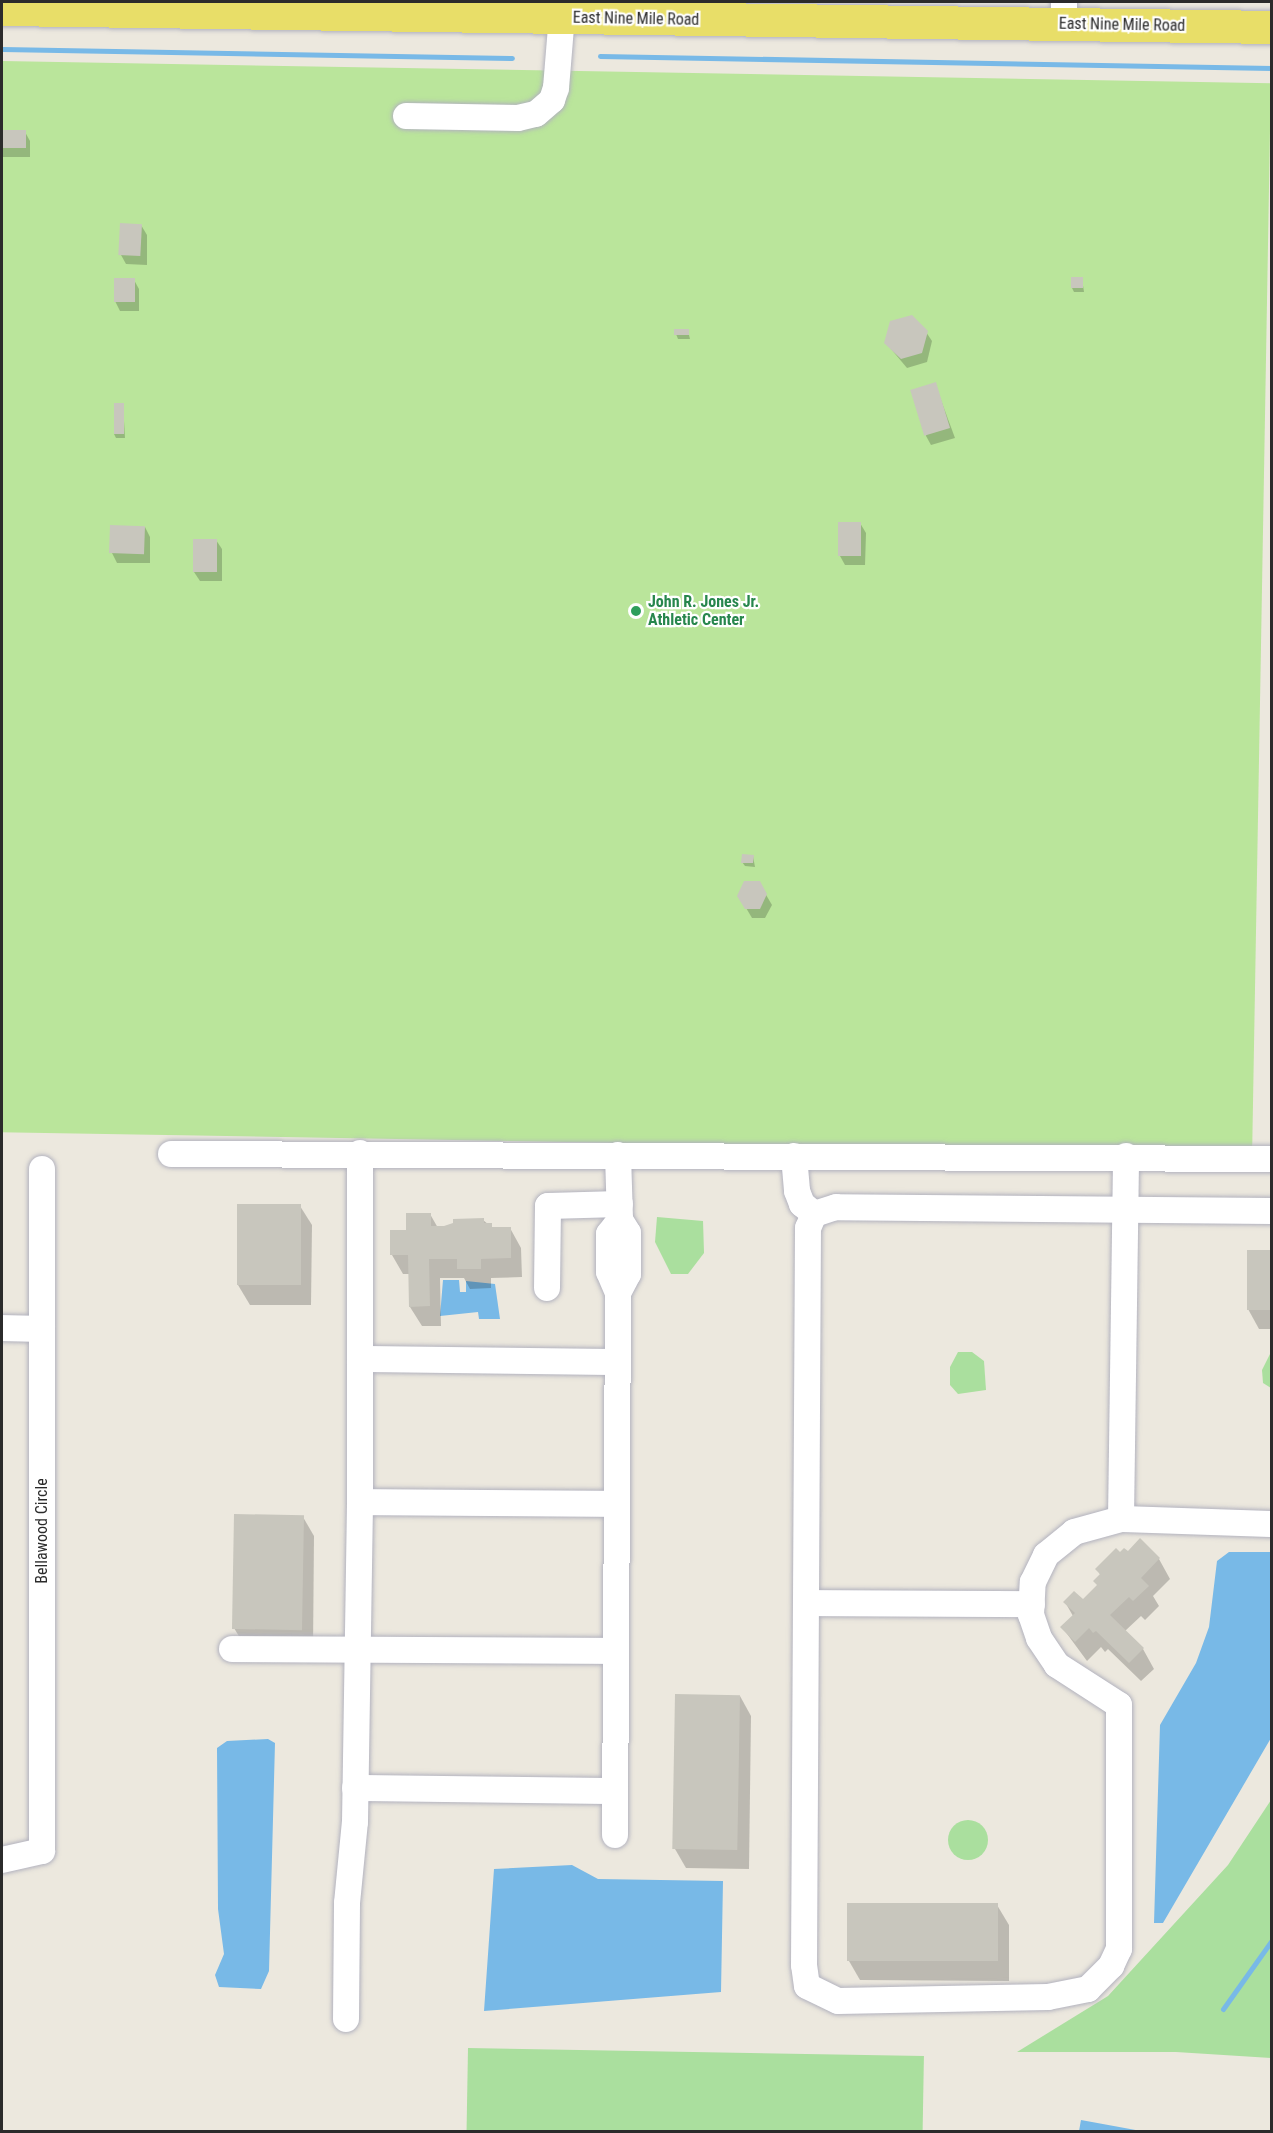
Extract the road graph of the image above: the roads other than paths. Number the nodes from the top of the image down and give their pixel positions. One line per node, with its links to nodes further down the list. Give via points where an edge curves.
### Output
1 (483, 2): 4 (main road)
2 (101, 6): 3 (main road, East Nine Mile Road); 4 (main road, East Nine Mile Road, via 272,13)
3 (2, 9)
4 (559, 13): 5 (main road, East Nine Mile Road); 7 (street, via 556,88 552,100 536,114 518,118)
5 (1064, 13): 6 (main road, East Nine Mile Road, via 1150,25)
6 (1270, 24)
7 (406, 116)
8 (360, 1153): 9 (street); 10 (street); 22 (street)
9 (171, 1154)
10 (618, 1155): 11 (street); 17 (street)
11 (794, 1156): 12 (street); 18 (street, via 800,1198)
12 (1126, 1156): 13 (street); 15 (street)
13 (1272, 1159)
14 (42, 1169): 21 (street, Bellawood Circle)
15 (1125, 1209): 16 (street); 18 (street, via 836,1207); 26 (street)
16 (1272, 1211)
17 (620, 1212): 19 (street, via 548,1206); 23 (street, via 609,1234 609,1272 618,1293)
18 (814, 1214): 28 (street, via 808,1228)
19 (547, 1288)
20 (2, 1328): 21 (street)
21 (42, 1329): 36 (street, Bellawood Circle, via 42,1851)
22 (360, 1359): 23 (street); 24 (street)
23 (618, 1362): 25 (street)
24 (360, 1502): 25 (street); 30 (street)
25 (617, 1504): 32 (street)
26 (1121, 1519): 27 (street); 29 (street, via 1074,1532 1046,1555 1033,1582)
27 (1272, 1524)
28 (806, 1603): 29 (street); 29 (street, via 804,1965 807,1986 838,2001 1048,1997 1088,1989 1111,1966 1119,1949 1119,1705 1057,1665 1039,1638)
29 (1032, 1604)
30 (358, 1647): 31 (street); 32 (street); 33 (street)
31 (232, 1649)
32 (616, 1651): 34 (street)
33 (355, 1788): 34 (street); 37 (street)
34 (615, 1791): 35 (street)
35 (615, 1835)
36 (2, 1860)
37 (346, 2019)

